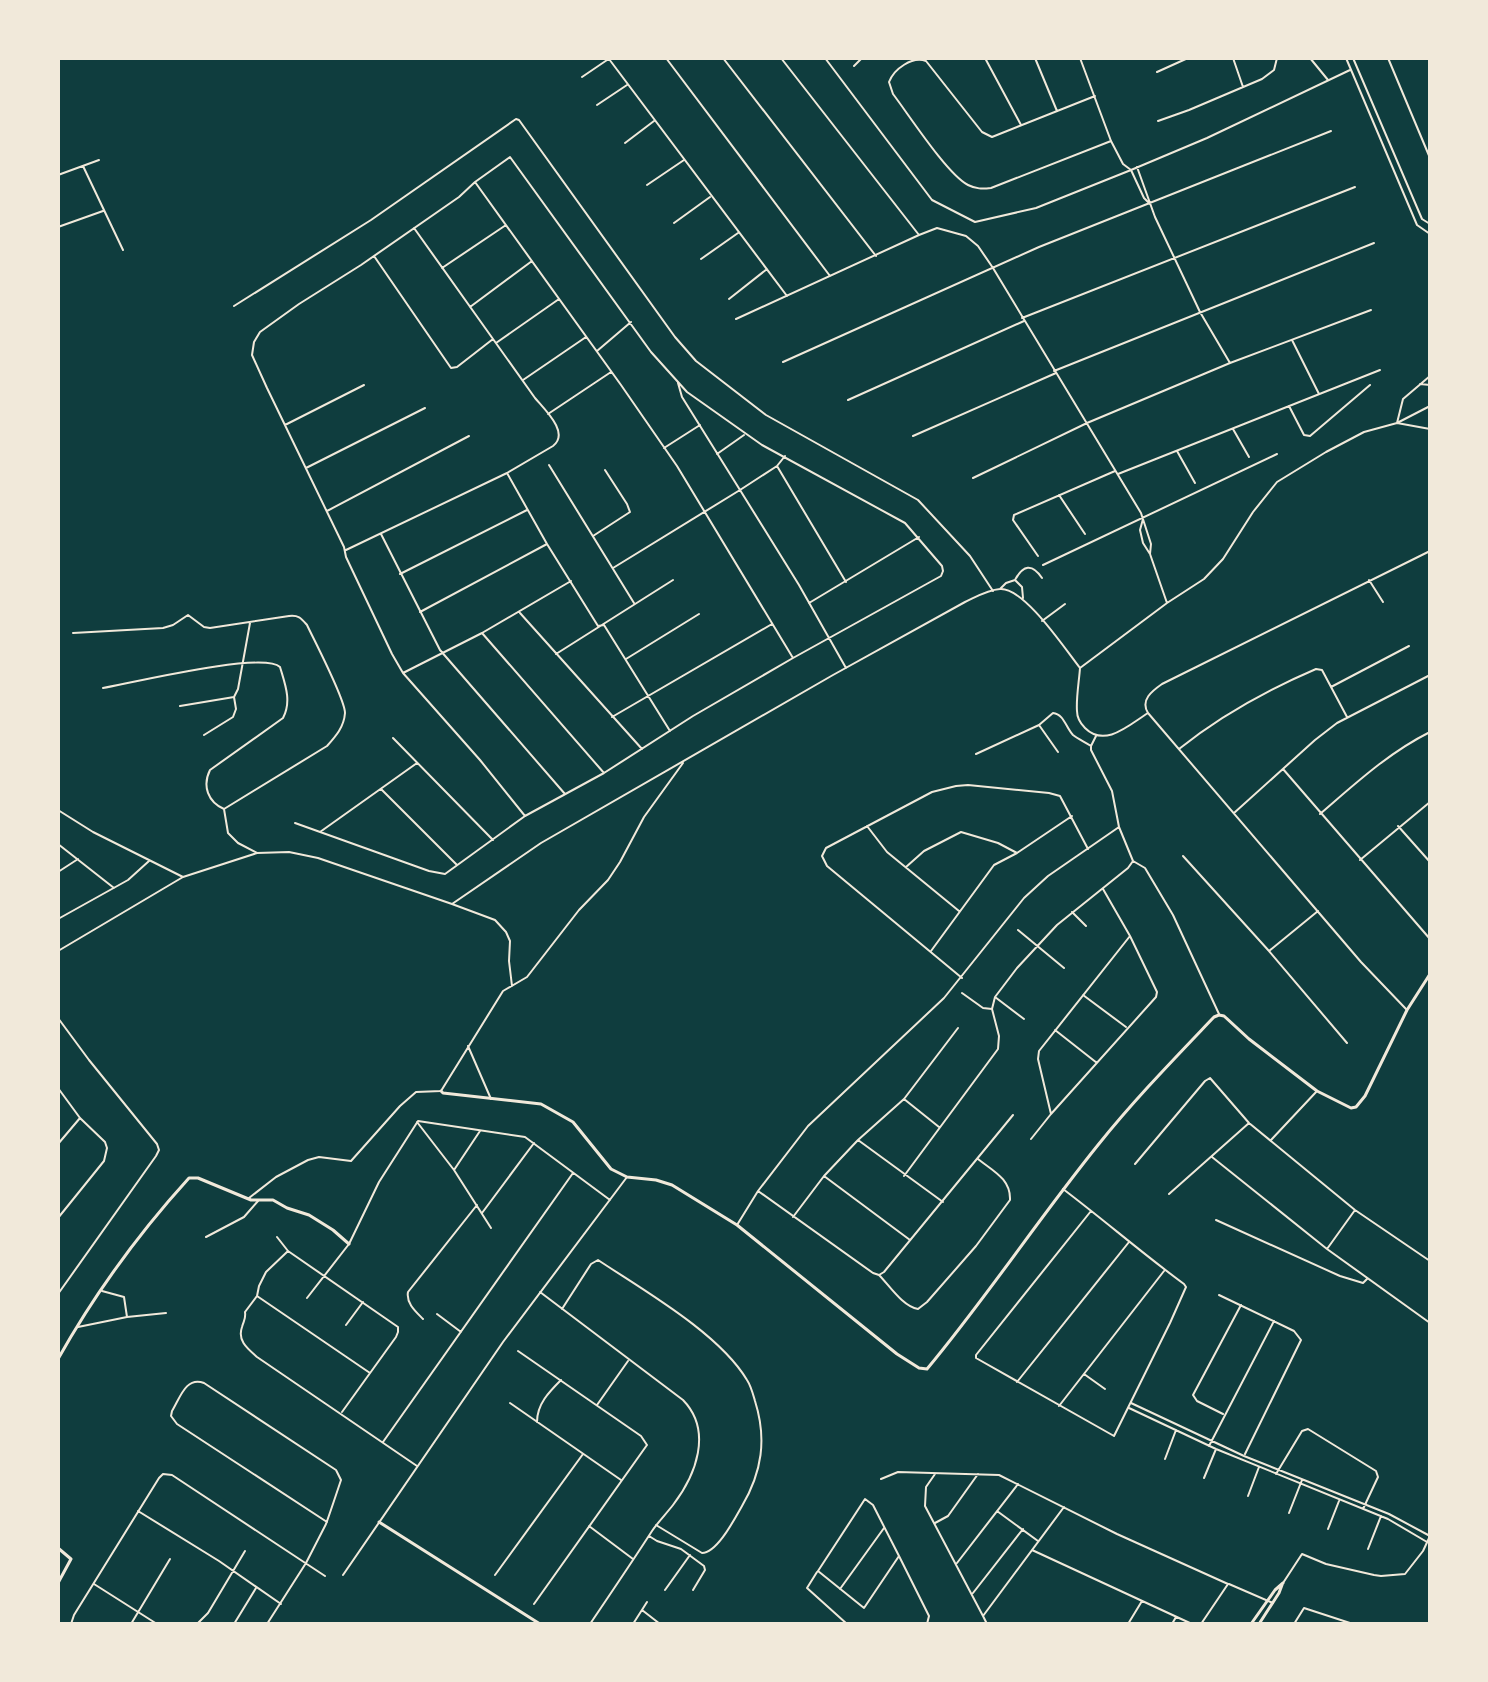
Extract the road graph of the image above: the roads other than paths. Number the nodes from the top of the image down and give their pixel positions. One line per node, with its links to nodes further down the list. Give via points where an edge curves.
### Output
1 (666, 58): 64 (street)
2 (723, 58): 57 (street)
3 (781, 58): 53 (street)
4 (825, 58): 38 (street, via 932,200 975,222 1036,208)
5 (862, 58): 17 (street)
6 (985, 58): 29 (street)
7 (1035, 58): 26 (street)
8 (1080, 58): 24 (street)
9 (1188, 58): 19 (street)
10 (1233, 58): 23 (street)
11 (1278, 58): 23 (street, via 1269,75)
12 (1310, 58): 21 (street)
13 (1346, 58): 18 (street)
14 (1353, 58): 47 (street, via 1422,219)
15 (1388, 58): 33 (street)
16 (609, 59): 20 (street); 22 (street)
17 (854, 66)
18 (1350, 70): 21 (street); 52 (street, via 1417,225)
19 (1157, 72)
20 (582, 77)
21 (1328, 80): 37 (street)
22 (627, 84): 25 (street); 27 (street)
23 (1243, 87): 28 (street)
24 (1095, 96): 26 (street); 31 (street)
25 (597, 105)
26 (1057, 111): 29 (street)
27 (654, 120): 32 (street); 35 (street)
28 (1158, 121)
29 (1021, 124): 31 (street, via 997,136 988,135 930,63 922,59 912,60 891,78 893,94 940,157 963,182 976,188 991,188)
30 (1331, 131): 44 (street)
31 (1111, 141): 38 (street, via 1122,164)
32 (625, 143)
33 (1430, 159)
34 (99, 160): 36 (street)
35 (684, 160): 41 (street); 43 (street)
36 (83, 166): 39 (street); 45 (street)
37 (1137, 167): 38 (street); 44 (street)
38 (1131, 170): 44 (street)
39 (58, 175)
40 (475, 182): 48 (street); 50 (street); 74 (street, via 510,157)
41 (647, 185)
42 (1355, 187): 58 (street)
43 (711, 196): 46 (street); 51 (street)
44 (1150, 204): 58 (street); 62 (street)
45 (103, 211): 49 (street); 55 (street)
46 (674, 223)
47 (1430, 224)
48 (506, 225): 60 (street); 61 (street)
49 (58, 227)
50 (414, 228): 56 (street); 61 (street)
51 (739, 232): 59 (street); 63 (street)
52 (1430, 234)
53 (919, 235): 57 (street); 62 (street, via 938,228 966,236)
54 (1374, 243): 71 (street)
55 (123, 250)
56 (374, 255): 76 (street, via 451,368); 100 (street, via 256,336 252,354)
57 (876, 256): 64 (street)
58 (1175, 257): 71 (street); 73 (street)
59 (701, 259)
60 (532, 261): 66 (street); 69 (street)
61 (442, 268): 69 (street)
62 (993, 268): 73 (street); 80 (street)
63 (767, 269): 65 (street); 67 (street)
64 (830, 276): 65 (street)
65 (787, 296): 72 (street)
66 (559, 299): 75 (street); 78 (street)
67 (729, 299)
68 (234, 306): 147 (street, via 519,120 696,361 766,415 918,500 979,566)
69 (470, 307): 76 (street)
70 (1371, 310): 77 (street)
71 (1200, 312): 81 (street); 84 (street)
72 (736, 319)
73 (1023, 320): 84 (street); 93 (street)
74 (631, 322): 79 (street); 87 (street)
75 (586, 337): 79 (street); 86 (street)
76 (493, 339): 78 (street)
77 (1293, 340): 81 (street); 92 (street)
78 (496, 343): 86 (street)
79 (597, 351): 83 (street)
80 (783, 362)
81 (1230, 363): 98 (street)
82 (1380, 370): 92 (street)
83 (611, 371): 97 (street); 107 (street)
84 (1055, 372): 98 (street); 106 (street)
85 (1430, 376): 88 (street)
86 (523, 380): 97 (street)
87 (678, 382): 101 (street, via 682,397); 104 (street)
88 (1420, 384): 91 (street); 99 (street, via 1403,399)
89 (364, 385): 100 (street)
90 (1370, 385): 94 (street, via 1310,436 1304,435)
91 (1430, 385)
92 (1319, 395): 94 (street)
93 (848, 400)
94 (1289, 406): 102 (street)
95 (1430, 406): 99 (street)
96 (425, 408): 115 (street)
97 (549, 414): 118 (street, via 559,430 559,442)
98 (1086, 423): 117 (street); 120 (street)
99 (1396, 423): 103 (street); 152 (street, via 1364,432 1277,482 1215,568)
100 (285, 425): 115 (street)
101 (700, 425): 107 (street); 109 (street)
102 (1233, 429): 108 (street); 112 (street)
103 (1430, 429)
104 (745, 434): 109 (street); 111 (street)
105 (469, 436): 125 (street)
106 (913, 436)
107 (664, 448): 126 (street)
108 (1177, 451): 119 (street); 121 (street)
109 (717, 454): 122 (street)
110 (1277, 454): 127 (street)
111 (785, 456): 114 (street); 131 (street, via 905,523)
112 (1249, 457)
113 (549, 465): 130 (street)
114 (777, 466): 122 (street); 145 (street)
115 (306, 468): 125 (street)
116 (604, 470): 130 (street, via 630,513)
117 (1116, 470): 119 (street); 123 (street)
118 (507, 473): 124 (street); 128 (street)
119 (1118, 474): 127 (street)
120 (973, 478)
121 (1195, 483)
122 (740, 490): 126 (street); 151 (street)
123 (1059, 495): 129 (street); 136 (street, via 1013,517)
124 (527, 510): 132 (street); 139 (street)
125 (327, 511): 133 (street)
126 (704, 512): 138 (street); 159 (street)
127 (1143, 519): 135 (street); 135 (street, via 1140,530); 137 (street)
128 (381, 534): 133 (street); 139 (street)
129 (1085, 534)
130 (593, 536): 138 (street)
131 (919, 537): 145 (street); 163 (street, via 942,566 941,576)
132 (547, 544): 144 (street); 154 (street)
133 (346, 550): 172 (street)
134 (1430, 551): 143 (street)
135 (1150, 554): 152 (street)
136 (1038, 556)
137 (1043, 566)
138 (613, 568): 150 (street)
139 (400, 574): 154 (street)
140 (1042, 578): 142 (street, via 1037,571 1027,568)
141 (672, 580): 150 (street)
142 (1015, 580): 146 (street); 148 (street, via 1022,587)
143 (1370, 580): 149 (street); 179 (street, via 1162,684 1147,697)
144 (571, 582): 155 (street); 160 (street)
145 (846, 582): 151 (street)
146 (1000, 589): 147 (street); 148 (street, via 1011,590)
147 (993, 591): 170 (street, via 965,602)
148 (1023, 598): 157 (street)
149 (1383, 602)
150 (634, 603): 160 (street)
151 (809, 603): 163 (street)
152 (1167, 603): 171 (street)
153 (1065, 604): 157 (street)
154 (420, 612): 165 (street)
155 (519, 612): 162 (street); 166 (street)
156 (699, 614): 168 (street)
157 (1042, 621): 171 (street)
158 (250, 623): 161 (street, via 210,628 188,615 163,628); 169 (street); 200 (street, via 296,615 301,618 345,714 338,734 327,746)
159 (772, 624): 167 (street); 176 (street)
160 (598, 626): 166 (street); 168 (street, via 604,626)
161 (73, 633)
162 (482, 633): 165 (street); 196 (street)
163 (829, 638): 167 (street); 170 (street)
164 (1409, 646): 174 (street)
165 (442, 653): 172 (street); 198 (street)
166 (556, 654): 180 (street)
167 (793, 658): 183 (street)
168 (626, 660): 176 (street)
169 (241, 664): 175 (street); 177 (street); 200 (street, via 280,667 287,705 283,718 210,770 205,787 216,805)
170 (846, 668): 193 (street)
171 (1080, 668): 186 (street, via 1077,715 1082,726)
172 (404, 674): 204 (street)
173 (1430, 675): 181 (street)
174 (1331, 687): 181 (street); 190 (street, via 1322,670 1316,669 1228,714)
175 (103, 688)
176 (648, 696): 180 (street); 183 (street)
177 (234, 697): 178 (street); 185 (street, via 233,717)
178 (180, 706)
179 (1148, 713): 186 (street, via 1117,733); 190 (street)
180 (612, 717): 189 (street)
181 (1347, 717): 195 (street)
182 (1039, 725): 188 (street, via 1053,713 1059,714 1071,733); 191 (street); 192 (street)
183 (670, 731): 189 (street)
184 (1430, 732): 203 (street, via 1398,749)
185 (204, 735)
186 (1096, 736): 188 (street)
187 (393, 738): 194 (street)
188 (1091, 746): 209 (street, via 1112,792)
189 (642, 749): 196 (street)
190 (1179, 749): 202 (street)
191 (1058, 752)
192 (976, 754)
193 (684, 761): 228 (street, via 541,843); 244 (street, via 644,817 608,879 527,978)
194 (417, 763): 197 (street); 211 (street)
195 (1283, 769): 202 (street); 203 (street)
196 (604, 773): 198 (street)
197 (381, 789): 210 (street); 222 (street)
198 (566, 795): 204 (street)
199 (1430, 802): 208 (street)
200 (224, 809): 214 (street, via 228,833)
201 (58, 810): 219 (street)
202 (1234, 813): 230 (street)
203 (1320, 814): 218 (street)
204 (525, 816): 211 (street)
205 (1072, 816): 207 (street, via 1055,794 956,786 932,792); 213 (street); 215 (street)
206 (294, 823): 210 (street)
207 (867, 826): 223 (street, via 887,852); 238 (street, via 826,848 823,861)
208 (1398, 826): 218 (street); 221 (street)
209 (1119, 827): 213 (street); 220 (street)
210 (320, 832): 222 (street, via 439,874)
211 (493, 840): 222 (street)
212 (58, 844): 217 (street)
213 (1088, 849): 243 (street, via 1024,898)
214 (257, 853): 225 (street); 228 (street, via 289,852 318,858)
215 (1017, 853): 223 (street, via 961,832 924,851); 229 (street, via 994,866)
216 (1183, 856): 239 (street)
217 (78, 859): 224 (street); 226 (street)
218 (1360, 860): 236 (street)
219 (149, 861): 225 (street); 226 (street)
220 (1133, 861): 227 (street); 250 (street, via 1145,868 1173,915)
221 (1430, 862)
222 (457, 865)
223 (906, 867): 229 (street)
224 (58, 872)
225 (183, 877): 240 (street)
226 (114, 888): 232 (street)
227 (1103, 889): 231 (street); 235 (street)
228 (452, 904): 244 (street, via 495,920 506,933 510,940)
229 (959, 911): 238 (street)
230 (1319, 911): 239 (street); 249 (street)
231 (1072, 912): 233 (street); 237 (street)
232 (58, 919)
233 (1086, 926)
234 (1018, 930): 237 (street)
235 (1130, 936): 246 (street); 254 (street, via 1157,992 1153,1002)
236 (1430, 939)
237 (1037, 945): 241 (street); 247 (street)
238 (931, 951): 243 (street)
239 (1269, 951): 256 (street)
240 (59, 952)
241 (1064, 968)
242 (1430, 974): 249 (street)
243 (962, 978): 285 (street, via 808,1126)
244 (512, 986): 257 (street, via 503,991)
245 (962, 993): 248 (street, via 983,1008)
246 (1083, 995): 254 (street); 255 (street)
247 (995, 997): 248 (street); 252 (street)
248 (992, 1009): 269 (street, via 998,1049)
249 (1407, 1010): 261 (street, via 1360,1104 1351,1108)
250 (1219, 1015): 261 (street); 284 (street, via 1136,1099)
251 (58, 1018): 314 (street, via 159,1150)
252 (1024, 1019)
253 (958, 1028): 262 (street)
254 (1127, 1028): 258 (street)
255 (1055, 1030): 258 (street); 264 (street, via 1038,1055)
256 (1347, 1043)
257 (468, 1046): 260 (street); 263 (street)
258 (1097, 1063): 264 (street)
259 (58, 1088): 266 (street)
260 (441, 1090): 263 (street); 287 (street, via 416,1092 351,1161 319,1157 308,1160)
261 (1317, 1091): 273 (street)
262 (904, 1099): 269 (street); 272 (street)
263 (491, 1100): 283 (street, via 541,1104 573,1122 609,1168)
264 (1051, 1114): 271 (street)
265 (1013, 1115): 277 (street)
266 (80, 1118): 275 (street); 296 (street, via 105,1143 106,1156)
267 (417, 1122): 270 (street); 279 (street); 304 (street, via 379,1182)
268 (1249, 1123): 273 (street); 276 (street); 278 (street, via 1210,1078)
269 (940, 1128): 282 (street)
270 (480, 1131): 274 (street, via 525,1137); 279 (street)
271 (1031, 1139)
272 (858, 1140): 281 (street); 282 (street)
273 (1270, 1140): 293 (street)
274 (534, 1143): 280 (street); 294 (street)
275 (58, 1144)
276 (1212, 1157): 286 (street); 305 (street)
277 (978, 1159): 290 (street); 309 (street, via 1003,1178 1011,1200 976,1246 918,1309 907,1304)
278 (1135, 1164)
279 (454, 1170): 291 (street)
280 (573, 1173): 288 (street); 329 (street)
281 (824, 1176): 295 (street); 302 (street)
282 (904, 1176): 290 (street)
283 (627, 1177): 288 (street); 298 (street, via 672,1185)
284 (1063, 1189): 292 (street); 298 (street, via 927,1369 897,1354)
285 (758, 1191): 295 (street); 298 (street)
286 (1169, 1194)
287 (247, 1199): 289 (street); 312 (street, via 198,1178 189,1179)
288 (610, 1200): 313 (street)
289 (258, 1201): 300 (street, via 244,1217); 304 (street, via 273,1200 309,1215)
290 (943, 1202): 302 (street)
291 (477, 1205): 294 (street); 324 (street, via 408,1292 410,1305)
292 (1091, 1210): 303 (street); 336 (street, via 976,1355 978,1360)
293 (1355, 1210): 305 (street); 307 (street)
294 (482, 1213): 299 (street)
295 (793, 1216): 309 (street)
296 (58, 1218)
297 (1216, 1220): 311 (street, via 1357,1283)
298 (737, 1225)
299 (491, 1228)
300 (206, 1237)
301 (278, 1237): 306 (street)
302 (910, 1240): 309 (street)
303 (1129, 1242): 308 (street); 336 (street)
304 (349, 1244): 310 (street)
305 (1328, 1249): 311 (street)
306 (288, 1251): 310 (street); 316 (street, via 266,1272)
307 (1430, 1261)
308 (1165, 1270): 334 (street); 339 (street, via 1186,1290)
309 (879, 1275)
310 (324, 1276): 317 (street); 318 (street)
311 (1367, 1279): 326 (street)
312 (102, 1291): 323 (street, via 124,1297); 328 (street)
313 (540, 1292): 320 (street); 355 (street)
314 (58, 1294)
315 (1219, 1295): 319 (street)
316 (257, 1296): 333 (street); 343 (street, via 245,1312 241,1336 245,1346)
317 (307, 1298)
318 (363, 1302): 327 (street); 333 (street, via 398,1327)
319 (1241, 1305): 325 (street); 344 (street, via 1193,1395 1197,1401)
320 (562, 1309): 332 (street); 379 (street, via 591,1264 598,1260 699,1329 749,1382 761,1419 762,1448 755,1476 732,1522 709,1553 702,1553)
321 (166, 1313): 323 (street)
322 (437, 1314): 329 (street)
323 (127, 1317): 328 (street)
324 (423, 1319)
325 (1274, 1321): 344 (street); 352 (street, via 1302,1340)
326 (1430, 1323)
327 (346, 1325)
328 (78, 1327): 331 (street)
329 (461, 1332): 348 (street)
330 (518, 1351): 335 (street)
331 (58, 1359)
332 (628, 1360): 340 (street); 379 (street, via 683,1400 693,1413 699,1432 700,1447 692,1471 674,1504)
333 (370, 1374): 343 (street)
334 (1084, 1374): 337 (street); 341 (street)
335 (561, 1380): 340 (street); 345 (street, via 543,1401)
336 (1017, 1382): 341 (street)
337 (1105, 1389)
338 (510, 1403): 345 (street)
339 (1131, 1403): 342 (street); 347 (street)
340 (597, 1405): 363 (street, via 641,1436 647,1445)
341 (1059, 1406): 342 (street, via 1112,1436)
342 (1129, 1408): 346 (street)
343 (341, 1413): 348 (street)
344 (1224, 1414): 347 (street)
345 (537, 1422): 351 (street)
346 (1176, 1430): 349 (street); 353 (street)
347 (1211, 1441): 349 (street); 352 (street)
348 (383, 1442): 355 (street)
349 (1209, 1446): 350 (street)
350 (1216, 1449): 354 (street); 361 (street)
351 (583, 1454): 363 (street); 401 (street)
352 (1244, 1456): 354 (street); 357 (street)
353 (1165, 1459)
354 (1242, 1460): 356 (street)
355 (417, 1466): 377 (street)
356 (1259, 1467): 360 (street); 367 (street)
357 (1279, 1470): 360 (street); 364 (street); 369 (street, via 1302,1431 1308,1430 1377,1471)
358 (936, 1473): 359 (street); 362 (street, via 898,1472); 378 (street, via 925,1496 925,1506)
359 (978, 1474): 365 (street, via 999,1475); 378 (street, via 948,1516)
360 (1276, 1474): 366 (street)
361 (1204, 1478)
362 (881, 1479)
363 (621, 1480): 380 (street)
364 (1302, 1480): 366 (street); 369 (street)
365 (1018, 1484): 370 (street); 372 (street)
366 (1300, 1485): 368 (street); 374 (street)
367 (1248, 1496)
368 (1339, 1500): 371 (street); 383 (street)
369 (1365, 1504): 371 (street); 385 (street)
370 (1064, 1508): 386 (street); 406 (street)
371 (1363, 1509): 375 (street)
372 (997, 1510): 382 (street); 397 (street)
373 (138, 1511): 396 (street, via 162,1474 172,1475); 398 (street); 404 (street)
374 (1289, 1513)
375 (1381, 1516): 387 (street); 389 (street)
376 (327, 1522): 376 (street, via 341,1480 339,1474 204,1383 189,1383 172,1411 177,1424); 396 (street)
377 (379, 1522): 400 (street); 428 (street)
378 (935, 1523): 397 (street)
379 (656, 1525): 384 (street)
380 (589, 1526): 395 (street); 417 (street)
381 (884, 1528): 393 (street); 399 (street, via 873,1505 865,1499); 408 (street)
382 (1023, 1529): 386 (street); 411 (street)
383 (1328, 1529)
384 (649, 1536): 392 (street); 395 (street)
385 (1430, 1536): 387 (street)
386 (1039, 1541): 390 (street)
387 (1427, 1542): 405 (street, via 1405,1574 1381,1576 1326,1564 1302,1554)
388 (58, 1548): 403 (street, via 71,1559)
389 (1368, 1549)
390 (1032, 1550): 413 (street); 420 (street)
391 (245, 1551): 398 (street)
392 (690, 1555): 409 (street); 410 (street, via 705,1568)
393 (899, 1556): 408 (street, via 864,1608); 433 (street, via 926,1606 930,1616)
394 (170, 1559): 419 (street)
395 (634, 1559): 429 (street)
396 (306, 1563): 402 (street); 416 (street)
397 (956, 1563): 411 (street)
398 (233, 1571): 407 (street); 425 (street)
399 (818, 1571): 408 (street); 432 (street, via 807,1588)
400 (343, 1575)
401 (495, 1575)
402 (325, 1576)
403 (58, 1583)
404 (93, 1583): 419 (street); 422 (street)
405 (1283, 1583): 412 (street); 415 (street)
406 (1228, 1584): 412 (street); 438 (street)
407 (256, 1587): 416 (street); 426 (street)
408 (840, 1589)
409 (664, 1590)
410 (693, 1590)
411 (973, 1594): 420 (street)
412 (1267, 1600): 415 (street); 439 (street)
413 (1142, 1601): 421 (street); 435 (street)
414 (647, 1602): 418 (street)
415 (1273, 1603): 440 (street)
416 (281, 1604): 427 (street)
417 (534, 1604)
418 (642, 1610): 430 (street); 431 (street)
419 (138, 1611): 423 (street); 424 (street)
420 (983, 1616): 434 (street)
421 (1176, 1617): 436 (street); 437 (street)
422 (71, 1623)
423 (131, 1623)
424 (157, 1623)
425 (198, 1623)
426 (234, 1623)
427 (267, 1623)
428 (540, 1623)
429 (590, 1623)
430 (633, 1623)
431 (660, 1623)
432 (847, 1623)
433 (927, 1623)
434 (987, 1623)
435 (1128, 1623)
436 (1172, 1623)
437 (1192, 1623)
438 (1201, 1623)
439 (1251, 1623)
440 (1259, 1623)
441 (1294, 1623): 442 (street, via 1304,1608)
442 (1353, 1623)

